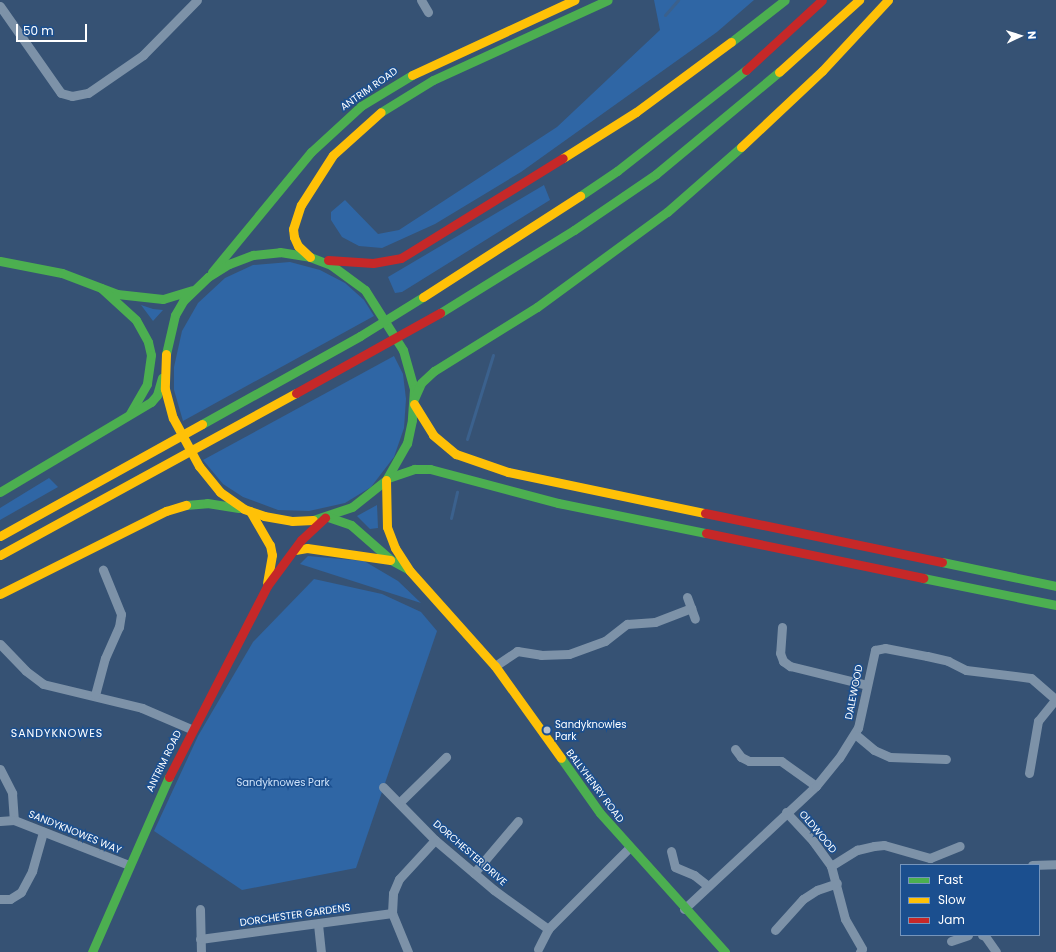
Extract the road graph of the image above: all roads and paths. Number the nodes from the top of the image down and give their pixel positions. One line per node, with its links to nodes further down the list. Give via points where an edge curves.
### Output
1 (197, 0): 9 (street, via 137,60 88,93 72,96 61,93)
2 (420, 0): 10 (street)
3 (574, 0): 13 (main road, ANTRIM ROAD, via 424,67 361,106 311,152)
4 (608, 0): 11 (main road, via 433,80 372,118 333,155 301,205 293,229 294,237 298,246)
5 (785, 0): 11 (main road, via 636,112 412,252 400,258 372,263)
6 (822, 0): 24 (main road, via 747,69 617,171 360,336)
7 (859, 0): 26 (main road, via 748,100 656,174 549,247 429,320)
8 (888, 0): 18 (main road, via 822,71 770,121 667,212 537,307 434,371 421,383)
9 (0, 6)
10 (428, 12)
11 (313, 257): 13 (main road, via 280,252 253,255 229,264); 18 (main road, via 344,273 372,299 403,350 410,372)
12 (0, 261): 14 (main road, via 62,273)
13 (208, 277): 15 (main road)
14 (102, 288): 16 (main road); 19 (main road, via 136,320 148,342 151,355 147,384)
15 (194, 289): 16 (main road, via 163,299); 17 (main road, via 175,316 166,346)
16 (117, 294): 17 (main road, via 137,312 148,329)
17 (164, 371): 19 (main road, via 157,395); 22 (main road, via 168,406 192,454 220,492)
18 (414, 402): 20 (main road, via 407,443); 31 (main road, via 440,442 456,454 496,468 730,520)
19 (128, 416): 21 (main road)
20 (387, 479): 23 (main road, via 352,507); 29 (main road, BALLYHENRY ROAD, via 387,527 395,548); 34 (main road, via 414,469 430,469 558,503)
21 (0, 492)
22 (247, 510): 23 (main road, via 292,521); 30 (main road, ANTRIM ROAD, via 270,545 272,555); 32 (main road, via 207,503 166,511)
23 (326, 517): 25 (main road, ANTRIM ROAD); 27 (main road, BALLYHENRY ROAD, via 343,521 358,530)
24 (0, 536)
25 (295, 550): 27 (main road, via 327,550); 30 (main road, ANTRIM ROAD)
26 (0, 555)
27 (391, 560): 29 (main road, BALLYHENRY ROAD)
28 (103, 570): 41 (street, via 121,614 119,627 105,658)
29 (410, 571): 39 (main road, BALLYHENRY ROAD)
30 (267, 586): 43 (main road, ANTRIM ROAD)
31 (1056, 586)
32 (0, 594)
33 (687, 597): 35 (street)
34 (1056, 605)
35 (692, 608): 36 (street); 39 (street, via 655,622 627,624 606,641 569,654 541,655 517,650)
36 (695, 619)
37 (782, 627): 40 (street, via 780,653 787,663)
38 (0, 644): 41 (street, via 26,671 43,684)
39 (495, 666): 60 (main road, BALLYHENRY ROAD, via 579,784)
40 (867, 685): 42 (street, DALEWOOD, via 875,650 885,648 948,661 966,670 1031,678); 44 (street, DALEWOOD)
41 (95, 695): 43 (street, via 142,708)
42 (1056, 699): 49 (street, DALEWOOD, via 1038,721)
43 (191, 729): 63 (main road, ANTRIM ROAD)
44 (855, 734): 47 (street, via 874,750 890,757); 50 (street, DALEWOOD)
45 (735, 749): 50 (street, via 741,757 749,760 781,761)
46 (446, 757): 52 (street)
47 (946, 759)
48 (0, 769): 54 (street, via 12,793)
49 (1029, 773)
50 (816, 786): 53 (street, DALEWOOD)
51 (384, 787): 52 (street, DORCHESTER DRIVE)
52 (399, 803): 58 (street, DORCHESTER DRIVE)
53 (786, 812): 65 (street, OLDWOOD, via 813,841); 68 (street, DALEWOOD)
54 (14, 820): 55 (street); 57 (street, SANDYKNOWES WAY)
55 (0, 821)
56 (518, 821): 66 (street)
57 (43, 832): 63 (street, SANDYKNOWES WAY); 69 (street, via 32,872 21,892 10,899)
58 (435, 840): 66 (street, DORCHESTER DRIVE); 72 (street, via 399,879 393,893)
59 (960, 846): 65 (street, OLDWOOD, via 930,858 884,845 874,846 858,850)
60 (629, 848): 71 (main road, BALLYHENRY ROAD); 74 (street)
61 (670, 852): 68 (street, via 675,867 694,875)
62 (1056, 864): 64 (street)
63 (129, 865): 81 (main road, ANTRIM ROAD)
64 (1040, 865)
65 (831, 866): 67 (street, OLDWOOD)
66 (474, 873): 74 (street, DORCHESTER DRIVE)
67 (837, 883): 75 (street, via 817,890 803,899); 86 (street, OLDWOOD, via 845,919 862,949)
68 (708, 886): 71 (street, DALEWOOD)
69 (0, 899)
70 (200, 909): 78 (street)
71 (684, 909): 85 (main road, BALLYHENRY ROAD)
72 (392, 913): 73 (street, DORCHESTER GARDENS); 84 (street)
73 (318, 924): 78 (street, DORCHESTER GARDENS); 83 (street)
74 (548, 929): 80 (street)
75 (775, 930)
76 (965, 936): 79 (street)
77 (983, 936): 87 (street)
78 (200, 939): 82 (street)
79 (951, 941)
80 (538, 948)
81 (92, 952)
82 (201, 952)
83 (321, 952)
84 (408, 952)
85 (724, 952)
86 (860, 952)
87 (996, 952)

